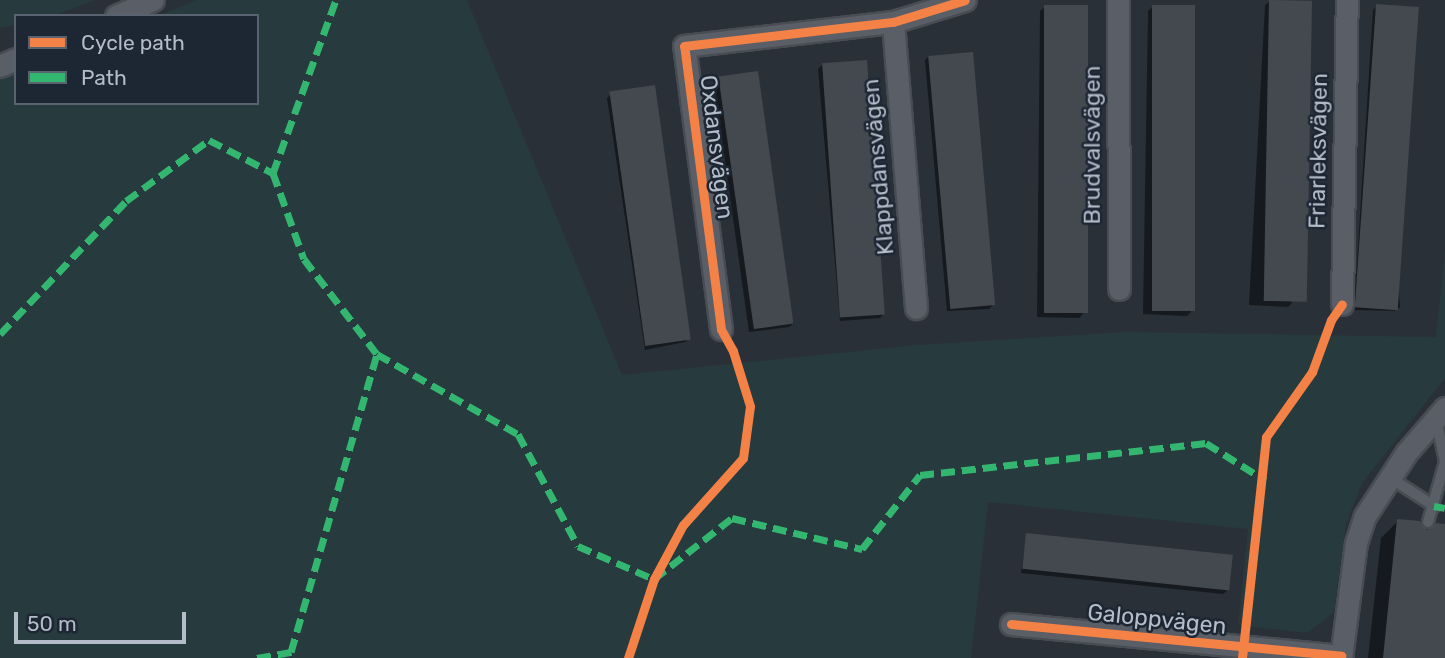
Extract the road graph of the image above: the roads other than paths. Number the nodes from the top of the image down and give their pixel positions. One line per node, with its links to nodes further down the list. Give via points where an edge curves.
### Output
1 (153, 0): 5 (street)
2 (965, 0): 6 (street, Oxdansvägen)
3 (1118, 0): 7 (street, Brudvalsvägen)
4 (1347, 0): 8 (street, Friarleksvägen)
5 (121, 14)
6 (893, 22): 9 (street, Klappdansvägen); 10 (street, Oxdansvägen, via 684,46)
7 (1119, 289)
8 (1342, 304)
9 (916, 308)
10 (721, 329)
11 (1440, 413): 12 (lane); 13 (street)
12 (1445, 461): 14 (lane)
13 (1389, 477): 14 (lane); 17 (street, via 1365,516 1356,542)
14 (1434, 506): 15 (lane)
15 (1428, 522)
16 (1011, 624): 17 (street, Galoppvägen)
17 (1341, 657)

